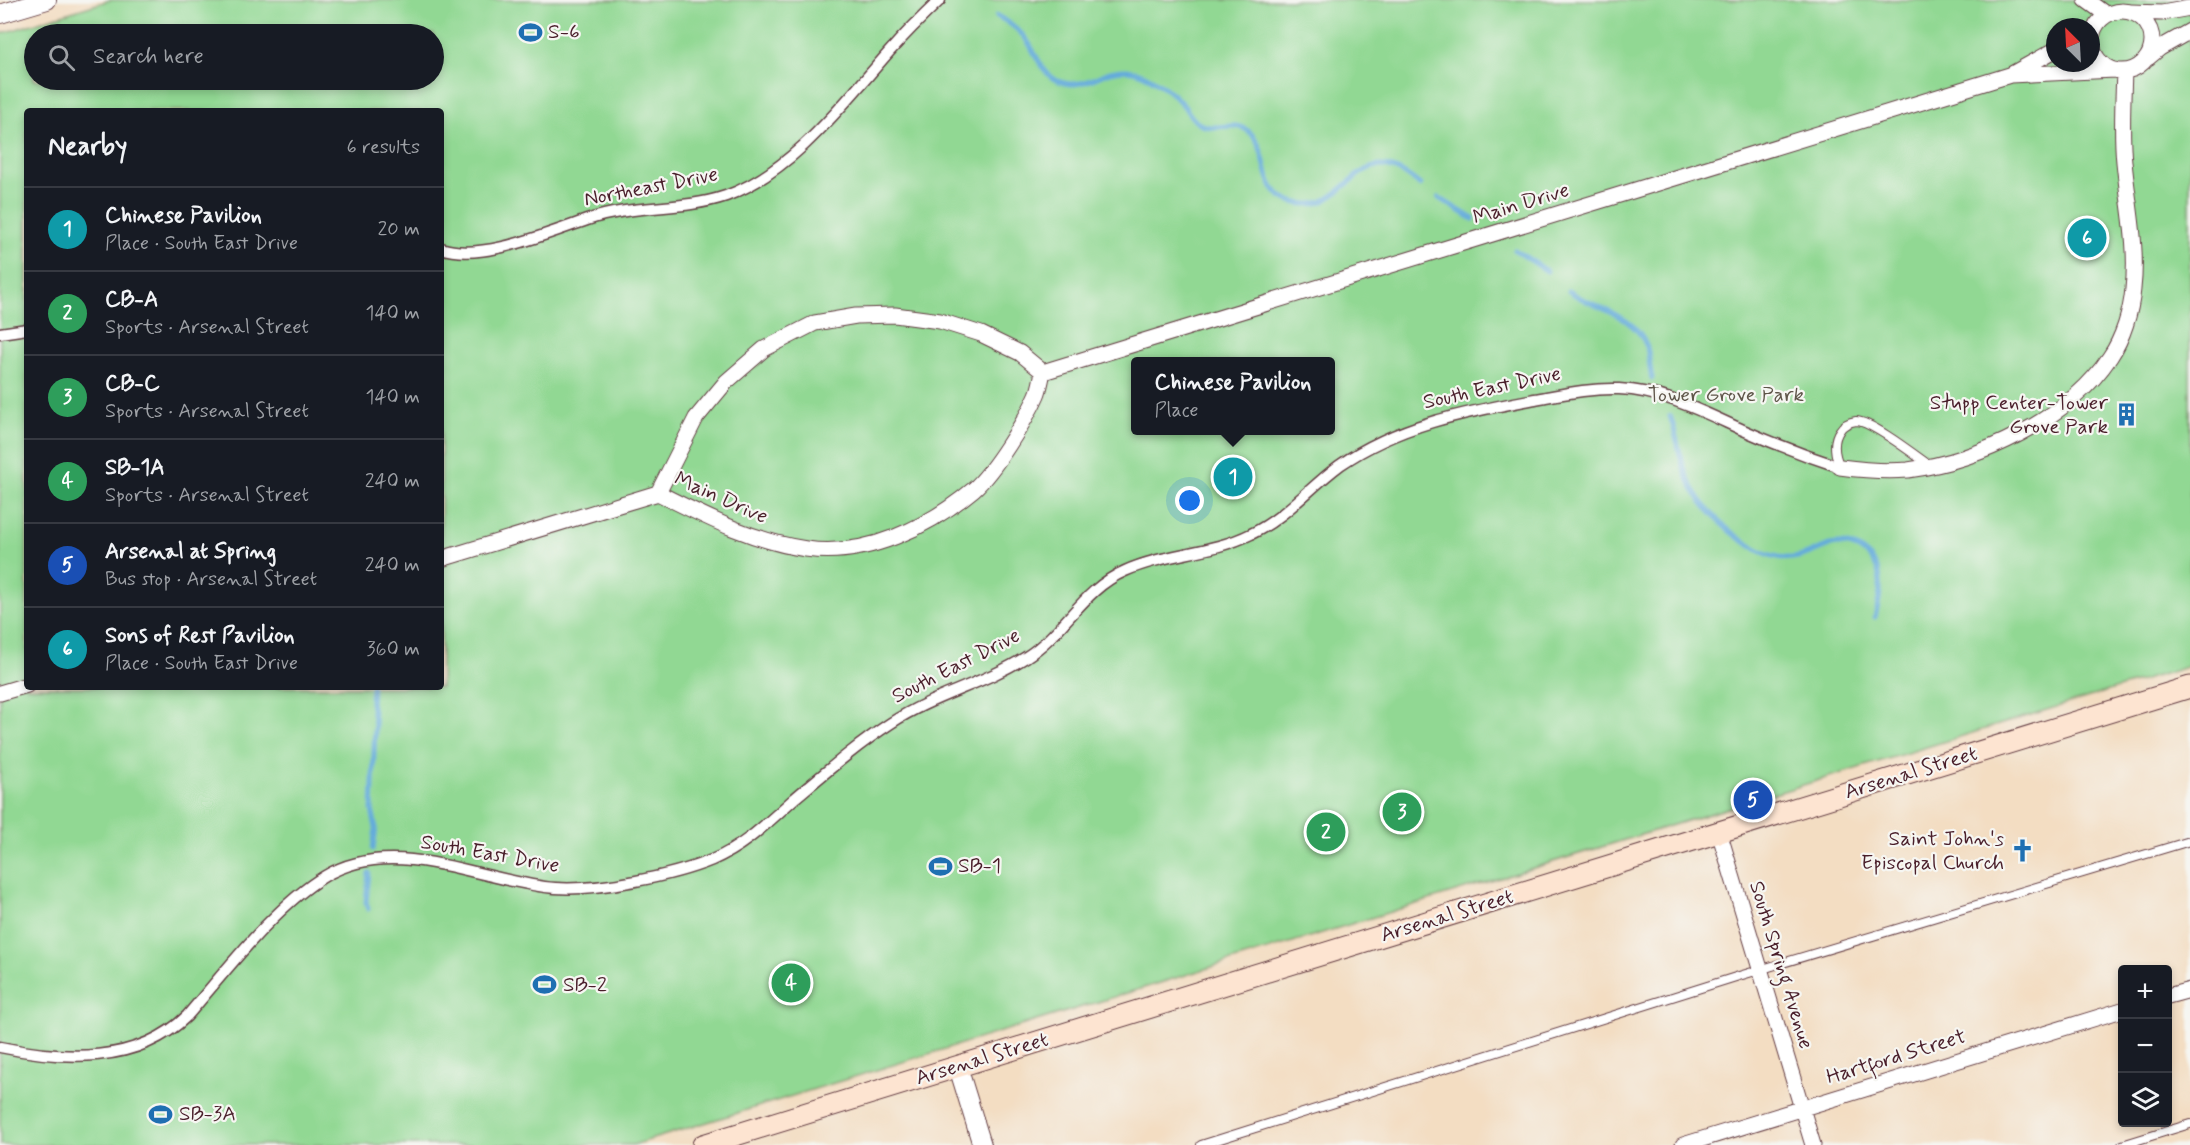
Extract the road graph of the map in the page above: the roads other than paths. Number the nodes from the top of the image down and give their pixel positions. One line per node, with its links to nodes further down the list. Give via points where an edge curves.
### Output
1 (47, 0): 6 (street)
2 (940, 0): 15 (street, Northeast Drive, via 841,109 765,176 746,187 706,201 604,214 494,249)
3 (2086, 0): 7 (street)
4 (2190, 8): 5 (street, via 2162,13)
5 (2123, 11): 8 (street); 12 (street, via 2136,14 2150,29 2152,45)
6 (0, 14)
7 (2099, 18)
8 (2100, 20)
9 (2190, 31): 12 (street, Main Drive)
10 (2046, 55): 14 (street, Main Drive)
11 (2100, 61): 13 (street)
12 (2143, 62): 13 (street, Main Drive)
13 (2120, 70): 14 (street, Main Drive); 19 (street, South East Drive, via 2123,150 2135,261 2130,308 2116,347 2084,387 2040,421 1977,453)
14 (2010, 75): 18 (street, Main Drive)
15 (444, 248)
16 (24, 329): 17 (street)
17 (0, 333)
18 (1043, 372): 21 (street, Main Drive, via 1038,393 1007,447 975,488 934,518 892,538 853,549 809,550 769,542 719,524); 21 (street, Main Drive, via 1020,353 981,334 940,321 856,315 815,323 764,349 726,382 696,418)
19 (1930, 466): 20 (street, South East Drive, via 1906,470); 20 (lane, via 1870,425 1856,421 1843,426 1836,436)
20 (1840, 467): 32 (street, South East Drive, via 1644,391 1590,389 1429,421 1403,430 1341,465 1256,533 1230,543 1149,561 1109,578 1029,655 999,673 896,719 841,759 751,838 718,857 674,873 560,888 429,863 355,863 325,876 282,911 187,1016 159,1038 113,1053 84,1057)
21 (658, 493): 22 (street, Main Drive)
22 (444, 558)
23 (24, 686): 25 (street)
24 (2190, 687): 26 (main road, Arsenal Street)
25 (0, 693)
26 (1719, 832): 28 (street, South Spring Avenue); 33 (main road, Arsenal Street)
27 (2190, 841): 28 (lane)
28 (1761, 970): 34 (street, South Spring Avenue); 38 (lane)
29 (2190, 990): 30 (street)
30 (2172, 995)
31 (2118, 1011): 34 (street, Hartford Street)
32 (0, 1047)
33 (958, 1067): 36 (main road, Arsenal Street); 37 (street)
34 (1802, 1108): 39 (street, Hartford Street); 40 (street, South Spring Avenue)
35 (2190, 1124): 41 (lane)
36 (703, 1145)
37 (982, 1145)
38 (1201, 1145)
39 (1683, 1145)
40 (1814, 1145)
41 (2122, 1145)

